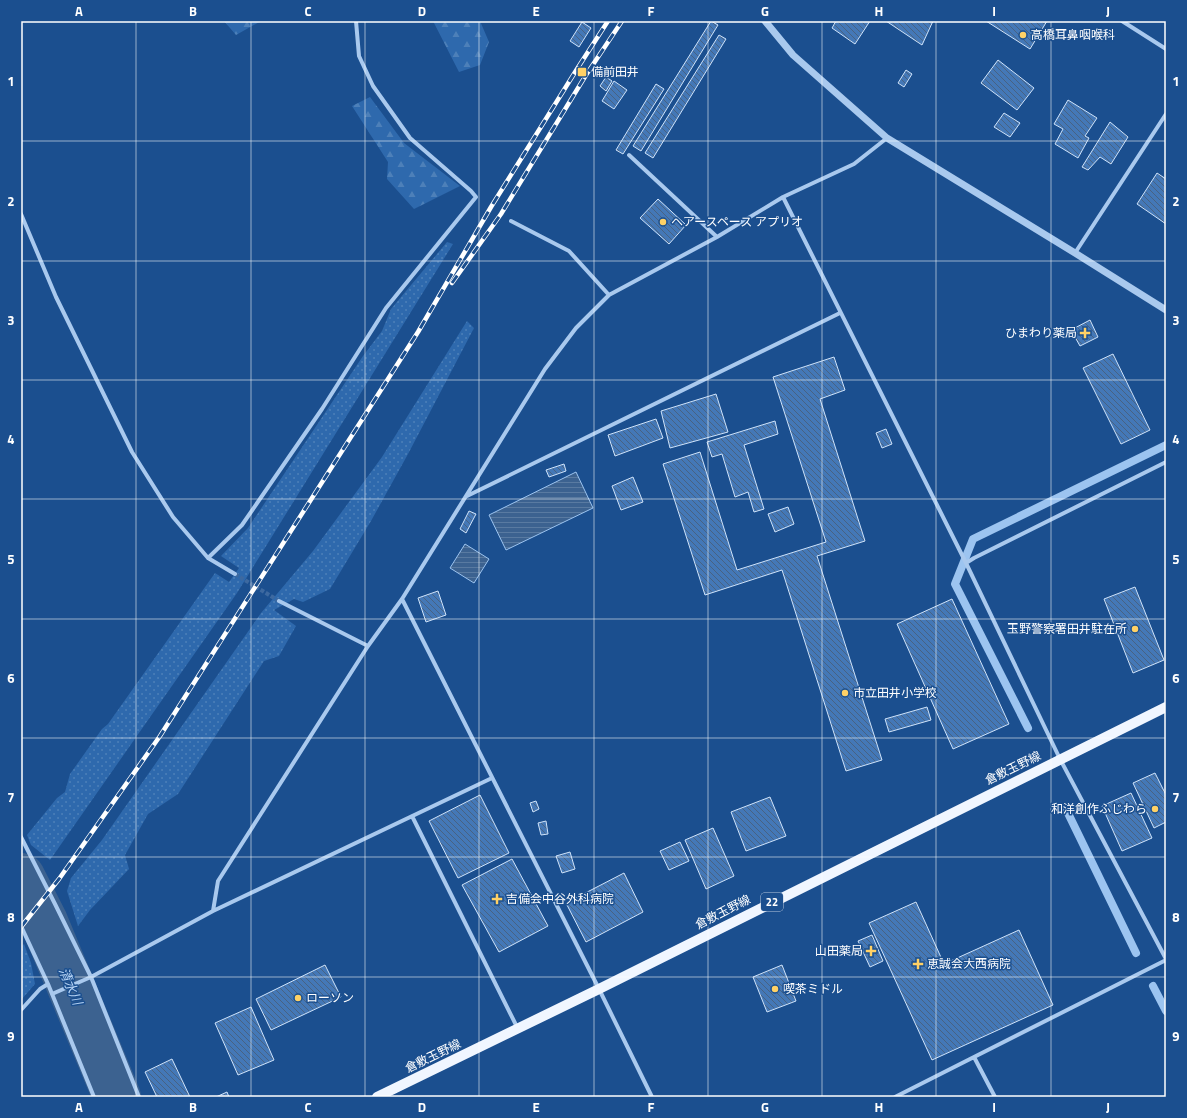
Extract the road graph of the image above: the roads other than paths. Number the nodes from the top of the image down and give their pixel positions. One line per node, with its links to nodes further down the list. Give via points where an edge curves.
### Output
1 (356, 21): 18 (street, via 359,56 373,86 410,138 476,197 386,308 322,409 242,525)
2 (765, 21): 6 (street, via 793,56)
3 (1122, 21): 4 (street)
4 (1166, 49)
5 (1166, 114): 12 (street)
6 (887, 138): 8 (street, via 854,164); 12 (street)
7 (629, 155): 11 (street)
8 (783, 197): 11 (street); 15 (street)
9 (21, 214): 18 (street, via 56,297 132,452 173,517)
10 (511, 221): 13 (street, via 569,251)
11 (717, 237): 13 (street)
12 (1075, 253): 14 (street)
13 (609, 295): 17 (street, via 576,328 545,369)
14 (1166, 310)
15 (840, 313): 17 (street); 19 (street)
16 (1166, 462): 19 (street)
17 (466, 496): 21 (street)
18 (208, 558): 20 (street)
19 (966, 563): 25 (street)
20 (234, 574)
21 (402, 599): 23 (street); 26 (street)
22 (279, 601): 23 (street)
23 (368, 646): 29 (street, via 218,881)
24 (1166, 707): 25 (main road, 倉敷玉野線 / 22)
25 (1060, 759): 31 (street); 34 (main road, 倉敷玉野線 / 22)
26 (492, 778): 27 (street); 34 (street)
27 (412, 816): 29 (street); 37 (street)
28 (21, 837): 32 (street)
29 (212, 911): 32 (street)
30 (21, 926): 33 (street)
31 (1166, 960): 38 (street)
32 (91, 978): 35 (street); 40 (street)
33 (48, 984): 35 (street); 36 (street)
34 (599, 989): 37 (main road, 倉敷玉野線 / 22); 42 (street)
35 (52, 994): 39 (street)
36 (21, 1010)
37 (518, 1028): 41 (main road, 倉敷玉野線 / 22)
38 (974, 1057): 43 (street); 44 (street)
39 (94, 1097)
40 (139, 1097)
41 (377, 1097)
42 (652, 1097)
43 (895, 1097)
44 (995, 1097)

